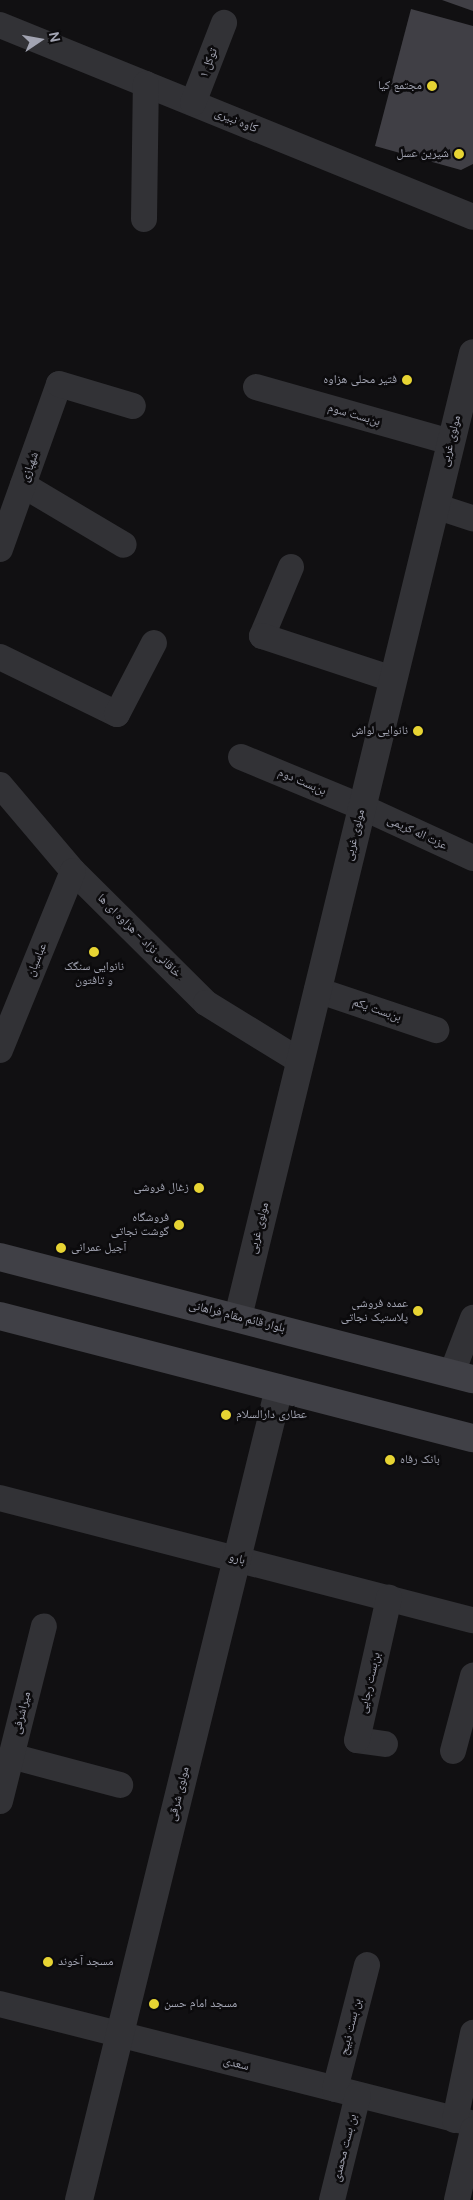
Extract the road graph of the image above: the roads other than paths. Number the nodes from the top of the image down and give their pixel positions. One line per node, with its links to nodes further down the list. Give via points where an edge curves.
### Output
1 (224, 23): 4 (street, توکل ۱)
2 (0, 25): 3 (street, کاوه نبیری)
3 (146, 84): 4 (street, کاوه نبیری); 6 (street)
4 (193, 104): 5 (street, کاوه نبیری)
5 (473, 217)
6 (144, 220)
7 (473, 353): 10 (street, مولوی غربی)
8 (256, 387): 10 (street, بن‌بست سوم)
9 (133, 406): 11 (street, شهبازی, via 59,384)
10 (451, 442): 12 (street, مولوی غربی)
11 (23, 485): 14 (street); 15 (street, شهبازی)
12 (435, 506): 13 (street); 19 (street, مولوی غربی)
13 (473, 518)
14 (124, 545)
15 (0, 549)
16 (291, 567): 19 (street, via 262,636)
17 (154, 643): 18 (street, via 117,714)
18 (0, 657)
19 (393, 679): 22 (street, مولوی غربی)
20 (242, 756): 22 (street, بن‌بست دوم)
21 (0, 785): 24 (street, خاقانی نژاد - هزاوه ای ها)
22 (362, 807): 23 (street, عزت اله کریمی); 25 (street, مولوی غربی)
23 (473, 858)
24 (73, 871): 27 (street, عباسیان); 28 (street, خاقانی نژاد - هزاوه ای ها, via 206,1003)
25 (317, 990): 26 (street, بن‌بست یکم); 28 (street, مولوی غربی)
26 (436, 1030)
27 (0, 1050)
28 (300, 1061): 31 (street, مولوی غربی)
29 (0, 1256): 31 (main road, بلوار قائم مقام فراهانی)
30 (0, 1316): 34 (main road)
31 (238, 1317): 33 (main road, بلوار قائم مقام فراهانی)
32 (473, 1318): 33 (street)
33 (463, 1376)
34 (279, 1388): 35 (main road); 37 (street, مولوی شرقی)
35 (473, 1438)
36 (0, 1498): 37 (street, بارو)
37 (237, 1559): 38 (street, بارو); 50 (street, مولوی شرقی)
38 (389, 1598): 39 (street, بارو); 42 (street, بن‌بست رجایی, via 357,1740)
39 (473, 1620)
40 (44, 1626): 44 (street, میراشرفی)
41 (473, 1676): 43 (street)
42 (385, 1744)
43 (453, 1750)
44 (11, 1756): 45 (street); 46 (street, میراشرفی)
45 (120, 1785)
46 (0, 1801)
47 (367, 1964): 51 (street, بن بست ذبیح)
48 (0, 2004): 50 (street, سعدی)
49 (473, 2033): 52 (street)
50 (119, 2035): 51 (street, سعدی); 53 (street, مولوی شرقی)
51 (347, 2092): 52 (street, سعدی); 54 (street, بن بست محمدی)
52 (467, 2125): 55 (street)
53 (79, 2200)
54 (332, 2200)
55 (457, 2200)

